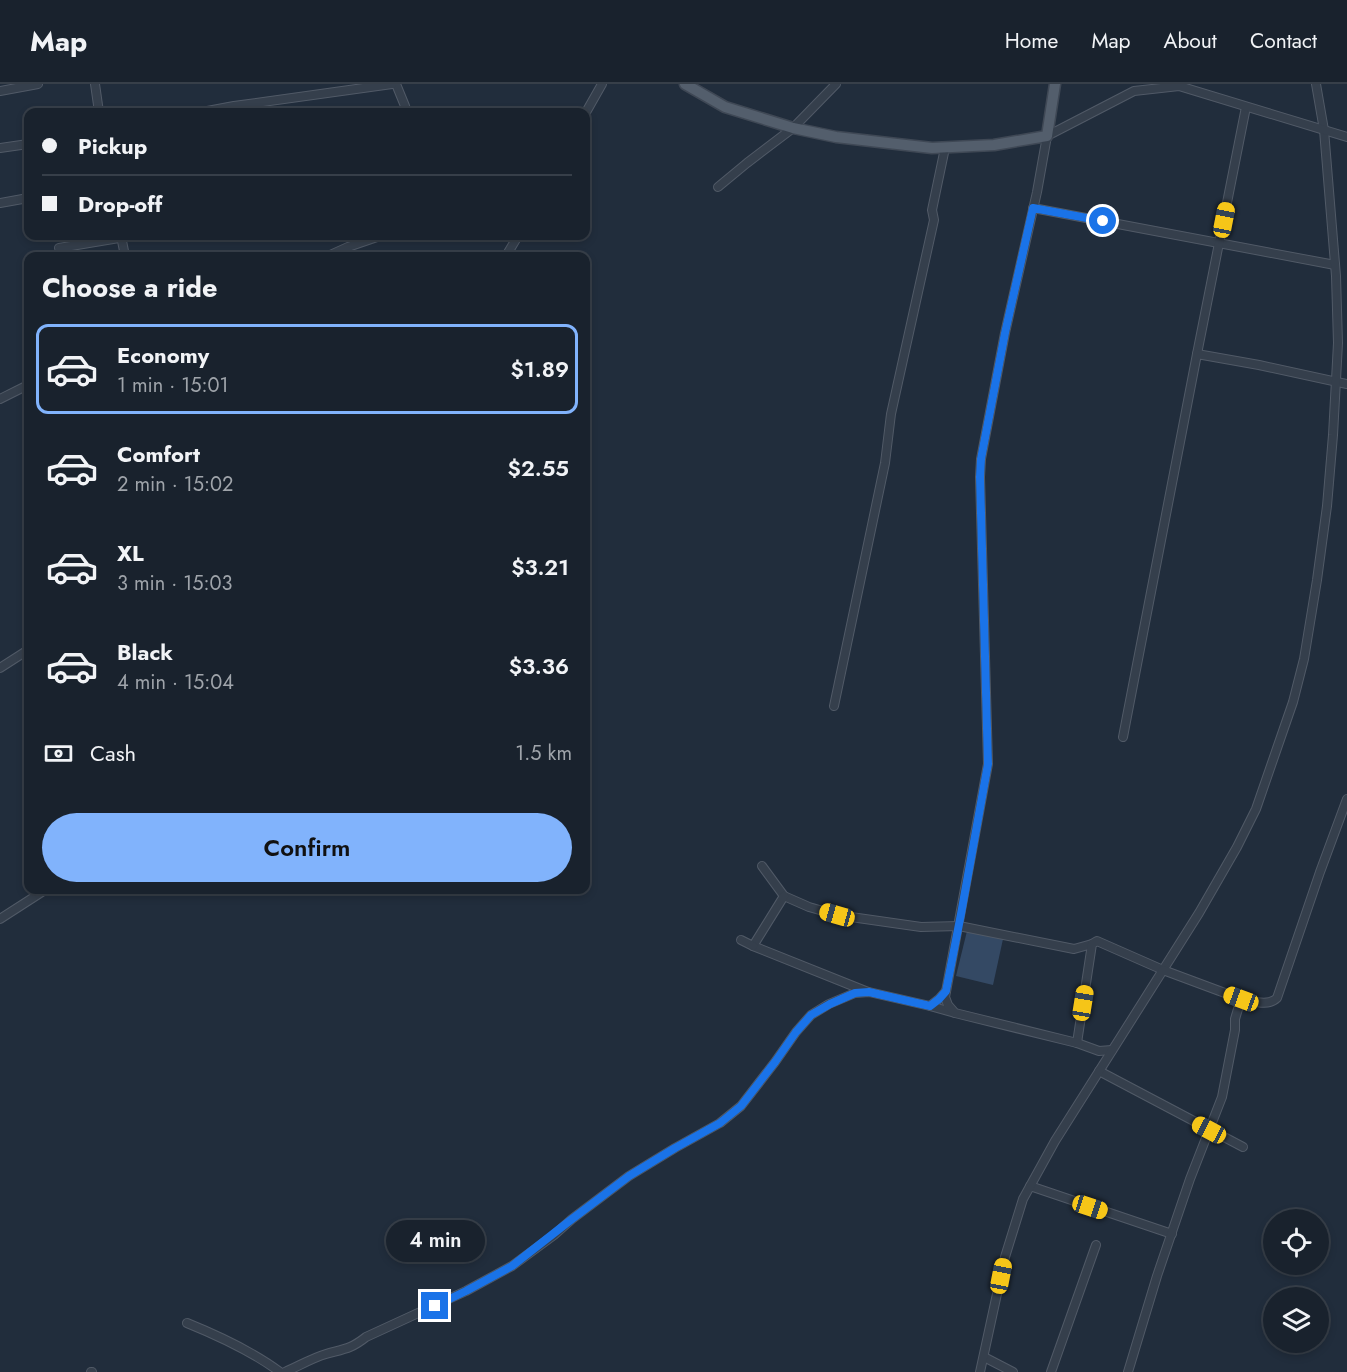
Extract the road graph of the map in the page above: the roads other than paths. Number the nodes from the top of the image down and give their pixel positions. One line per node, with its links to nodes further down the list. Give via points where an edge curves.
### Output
1 (38, 84): 11 (street)
2 (95, 84): 13 (street)
3 (394, 84): 14 (street); 15 (street)
4 (602, 84): 16 (street)
5 (685, 84): 17 (main road, via 725,107)
6 (836, 84): 17 (street)
7 (1055, 84): 19 (main road)
8 (1316, 84): 18 (street)
9 (1177, 85): 10 (street); 12 (street)
10 (1134, 88): 19 (street)
11 (0, 91)
12 (1246, 107): 18 (street); 30 (street)
13 (98, 108)
14 (223, 108)
15 (405, 108)
16 (588, 108)
17 (793, 128): 23 (main road); 24 (street)
18 (1324, 130): 20 (street); 33 (street)
19 (1047, 136): 23 (main road); 27 (street)
20 (1347, 137)
21 (24, 145): 22 (street)
22 (0, 148)
23 (945, 148): 41 (street, via 932,210 934,220 891,414 885,463)
24 (718, 187)
25 (24, 199): 26 (street)
26 (0, 203)
27 (1033, 208): 30 (street); 48 (street, via 981,459 988,764)
28 (100, 240): 31 (street)
29 (369, 240): 32 (street)
30 (1219, 243): 33 (street); 34 (street)
31 (59, 248)
32 (338, 252)
33 (1335, 265): 35 (street)
34 (1197, 354): 35 (street); 42 (street)
35 (1337, 382): 36 (street); 52 (street, via 1317,580 1293,702 1256,808)
36 (1347, 384)
37 (24, 387): 38 (street)
38 (0, 399)
39 (24, 653): 40 (street)
40 (0, 668)
41 (834, 706)
42 (1123, 737)
43 (1347, 799): 55 (street, via 1277,998 1265,1003)
44 (762, 866): 46 (street)
45 (39, 894): 47 (street)
46 (784, 896): 48 (street, via 837,915 921,927); 51 (street)
47 (0, 919)
48 (959, 926): 50 (street, via 1074,949); 53 (street)
49 (741, 940): 51 (street)
50 (1092, 944): 52 (street, via 1097,941); 58 (street)
51 (753, 946): 54 (street)
52 (1163, 970): 55 (street); 59 (street)
53 (946, 991): 56 (street); 57 (street, via 948,1005)
54 (869, 992): 56 (street); 69 (street, via 855,993 811,1015 741,1106 720,1123 629,1176 512,1266 366,1337 356,1346 325,1354)
55 (1241, 999): 61 (street, via 1222,1097)
56 (930, 1006): 57 (street)
57 (956, 1013): 58 (street)
58 (1077, 1043): 59 (street, via 1099,1051)
59 (1112, 1050): 60 (street)
60 (1099, 1071): 61 (street); 63 (street)
61 (1209, 1130): 62 (street); 64 (street)
62 (1243, 1147)
63 (1030, 1186): 64 (street); 67 (street, via 1005,1257)
64 (1172, 1234): 73 (street)
65 (1096, 1245): 72 (street)
66 (187, 1323): 68 (street, via 266,1361)
67 (984, 1357): 70 (street); 71 (street)
68 (280, 1372)
69 (285, 1372)
70 (980, 1372)
71 (1013, 1372)
72 (1051, 1372)
73 (1128, 1372)

